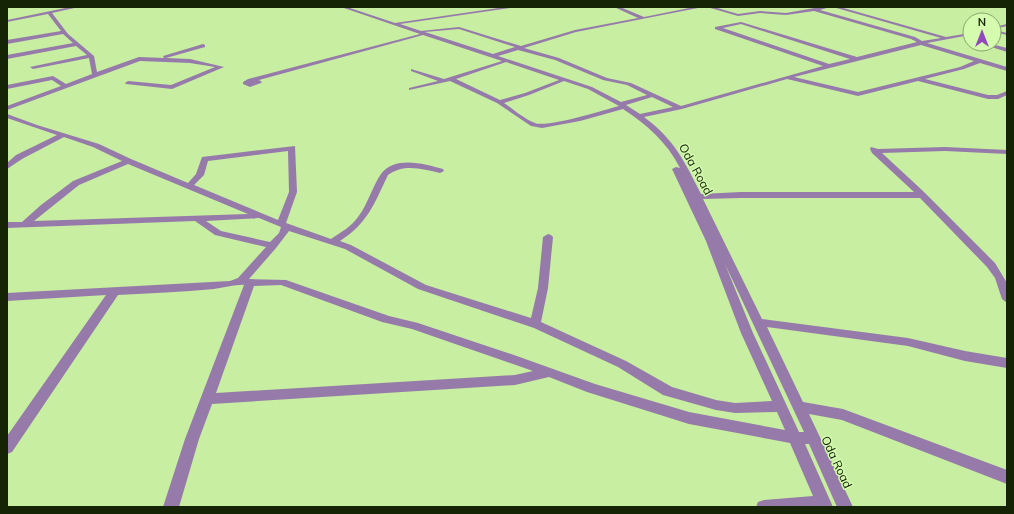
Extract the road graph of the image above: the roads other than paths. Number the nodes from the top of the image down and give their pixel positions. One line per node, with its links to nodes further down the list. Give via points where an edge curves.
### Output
1 (77, 7): 12 (street)
2 (336, 7): 24 (street, Oda Road)
3 (343, 7): 22 (street, Oda Road)
4 (475, 7): 14 (street)
5 (515, 7): 14 (street)
6 (616, 7): 19 (street)
7 (690, 7): 19 (street)
8 (701, 7): 19 (street)
9 (709, 7): 18 (street)
10 (828, 7): 15 (street)
11 (834, 7): 27 (street)
12 (64, 8): 13 (street)
13 (57, 10): 16 (street); 17 (street)
14 (489, 10): 22 (street)
15 (812, 10): 18 (street, via 786,14 760,12); 31 (street, via 914,38)
16 (49, 12): 20 (street); 23 (street)
17 (7, 16)
18 (738, 16): 21 (street, via 744,20)
19 (641, 17): 34 (street, via 576,29)
20 (7, 21)
21 (741, 23): 39 (street); 43 (street, via 717,27)
22 (395, 24): 24 (street, Oda Road)
23 (64, 32): 30 (street); 32 (street)
24 (422, 34): 29 (street, Oda Road); 34 (street, via 459,28); 50 (street)
25 (962, 36): 26 (street)
26 (957, 37): 27 (street); 28 (street)
27 (948, 38): 31 (street)
28 (962, 38)
29 (446, 41): 35 (street, Oda Road); 41 (street, Oda Road)
30 (7, 42)
31 (921, 43): 39 (street); 40 (street)
32 (78, 44): 36 (street); 37 (street)
33 (203, 46): 38 (street)
34 (518, 47): 35 (street); 57 (street, via 566,62 605,79 629,84)
35 (490, 55): 59 (street, Oda Road, via 590,88)
36 (92, 56): 42 (street); 46 (street)
37 (7, 57)
38 (159, 59): 46 (street, via 135,60); 52 (street, via 221,67 172,87)
39 (856, 59): 43 (street)
40 (980, 61): 44 (street); 48 (street, via 962,68)
41 (504, 62): 49 (street); 51 (street, Oda Road)
42 (33, 67)
43 (831, 67): 47 (street)
44 (1007, 69)
45 (413, 70): 49 (street)
46 (95, 75): 53 (street)
47 (787, 77): 48 (street, via 858,94); 61 (street)
48 (915, 78): 56 (street, via 988,97 998,97)
49 (447, 80): 55 (street); 58 (street)
50 (257, 81)
51 (561, 81): 58 (street); 59 (street, Oda Road)
52 (128, 83)
53 (66, 87): 54 (street, via 53,78); 60 (street)
54 (7, 88)
55 (411, 89)
56 (1007, 93)
57 (654, 95): 59 (street); 61 (street)
58 (499, 102): 59 (street, via 538,126 580,119)
59 (620, 106): 63 (street, Oda Road); 92 (street, Oda Road, via 643,124 668,152 711,241 747,333)
60 (7, 108)
61 (680, 108): 63 (street)
62 (7, 116): 64 (street)
63 (638, 116): 71 (street, Oda Road, via 674,151)
64 (63, 135): 66 (street, via 114,152); 67 (street, via 19,157)
65 (1007, 152): 70 (street, via 874,149 875,151)
66 (128, 161): 69 (street); 76 (street, via 76,183 44,206)
67 (7, 167)
68 (440, 171): 80 (street, via 423,166 391,168 385,174 362,218 351,230)
69 (188, 187): 72 (street); 77 (street, via 200,175 205,159 292,148 293,192)
70 (922, 194): 71 (street, via 741,194); 82 (street)
71 (698, 197): 87 (street, Oda Road)
72 (260, 216): 74 (street); 77 (street)
73 (198, 218): 74 (street); 76 (street); 78 (street)
74 (223, 218): 78 (street)
75 (7, 225): 76 (street)
76 (24, 225)
77 (283, 228): 80 (street); 81 (street)
78 (212, 229): 81 (street, via 234,238)
79 (548, 237): 88 (street, via 543,288)
80 (333, 242): 88 (street, via 348,247 422,287)
81 (273, 246): 83 (street)
82 (1003, 279): 86 (street)
83 (246, 281): 84 (street); 90 (street, via 282,282); 91 (street)
84 (115, 291): 85 (street); 96 (street)
85 (7, 297)
86 (1007, 300)
87 (758, 322): 89 (street, via 908,342); 93 (street, Oda Road)
88 (535, 324): 92 (street, via 622,364 668,391 735,408)
89 (1007, 363)
90 (549, 373): 91 (street, via 515,380); 94 (street, via 689,418)
91 (207, 399): 99 (street)
92 (781, 406): 94 (street, Oda Road)
93 (799, 406): 95 (street, Oda Road); 97 (street, via 843,415)
94 (795, 438): 95 (street); 98 (street, Oda Road)
95 (813, 438): 101 (street, Oda Road)
96 (7, 448)
97 (1007, 477)
98 (824, 505): 100 (street)
99 (171, 507)
100 (764, 507)
101 (845, 507)

